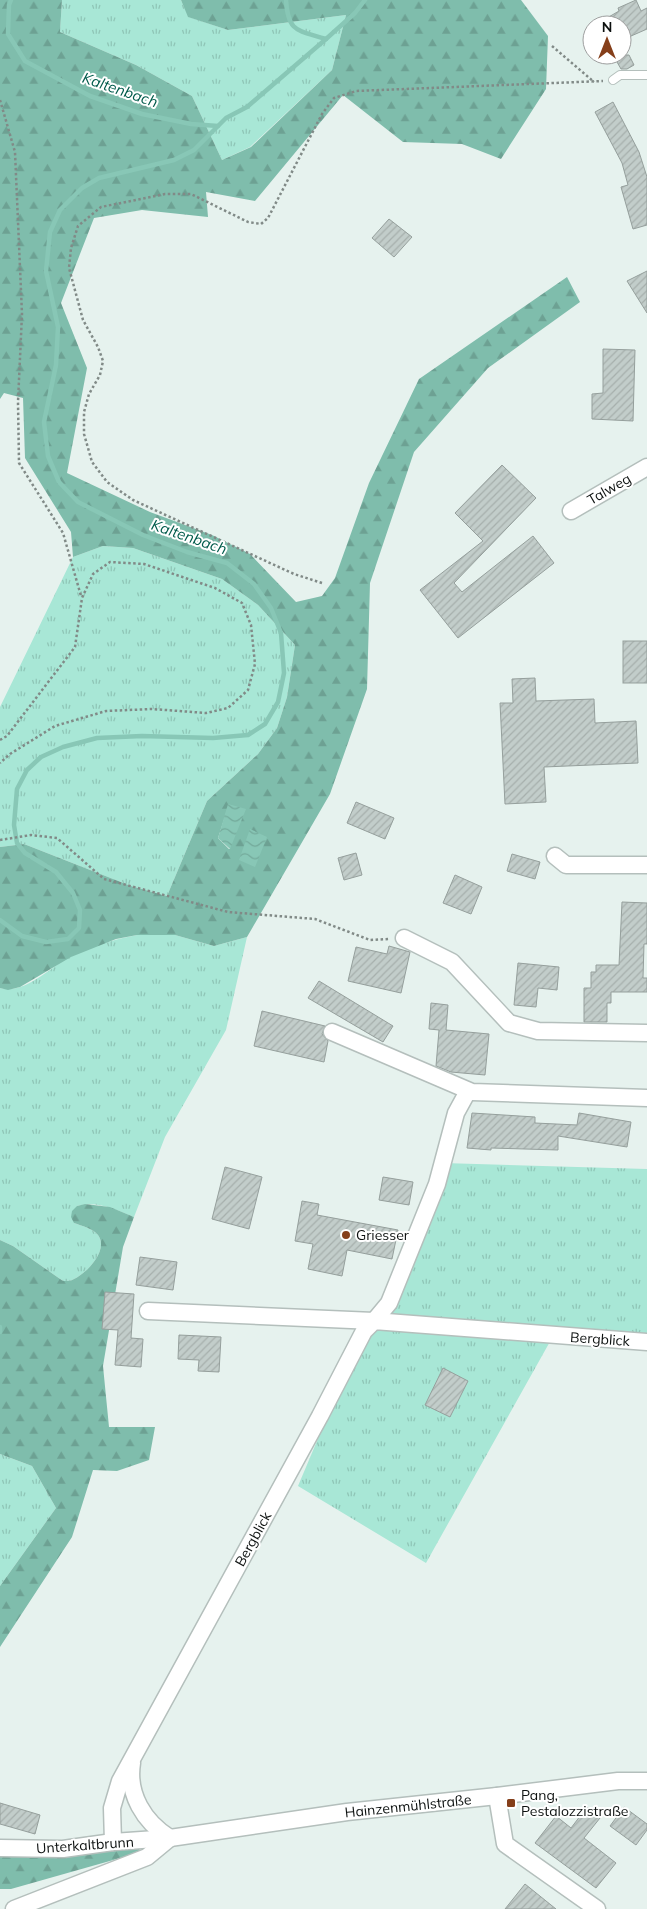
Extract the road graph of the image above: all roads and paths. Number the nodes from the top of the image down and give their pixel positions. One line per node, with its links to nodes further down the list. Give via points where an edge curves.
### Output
1 (552, 46): 4 (path)
2 (647, 74): 3 (lane, via 620,75)
3 (612, 80): 4 (path)
4 (594, 82): 8 (path, via 356,91 334,98 322,114 268,218 261,224 248,222 191,194 165,194 101,207 78,226 69,268 83,320 103,361 84,412 84,434 92,462 107,482 133,500 294,574)
5 (0, 100): 9 (path, via 15,152 22,314 19,463 63,533)
6 (647, 467): 7 (street, Talweg)
7 (571, 511)
8 (322, 583)
9 (82, 598): 10 (path, via 75,647 7,736); 11 (path, via 93,574 110,562 144,564 215,588 242,603 251,625 255,664 248,690 228,708 206,713 106,710 55,726)
10 (0, 740)
11 (0, 763)
12 (0, 840): 15 (path, via 31,835 57,838 104,879 228,912 315,919 370,940)
13 (555, 856): 14 (street, via 566,865)
14 (647, 865)
15 (404, 938): 17 (street, via 452,962 509,1023 538,1031)
16 (332, 1032): 18 (street)
17 (647, 1032)
18 (468, 1091): 19 (street); 21 (street, Bergblick, via 456,1113 437,1184 389,1303)
19 (647, 1098)
20 (148, 1311): 21 (street, Bergblick)
21 (374, 1321): 22 (street, Bergblick); 23 (street, Bergblick, via 364,1331)
22 (647, 1342)
23 (132, 1759): 26 (street, Bergblick, via 131,1786 136,1800 158,1831); 27 (street, Bergblick, via 115,1794)
24 (647, 1781): 25 (street, Hainzenmühlstraße)
25 (497, 1796): 26 (street, Hainzenmühlstraße, via 347,1812); 30 (street, via 505,1844)
26 (170, 1838): 27 (street, Unterkaltbrunn); 29 (street, via 147,1857)
27 (113, 1842): 28 (street, Unterkaltbrunn, via 63,1849)
28 (0, 1848)
29 (14, 1909)
30 (597, 1909)

